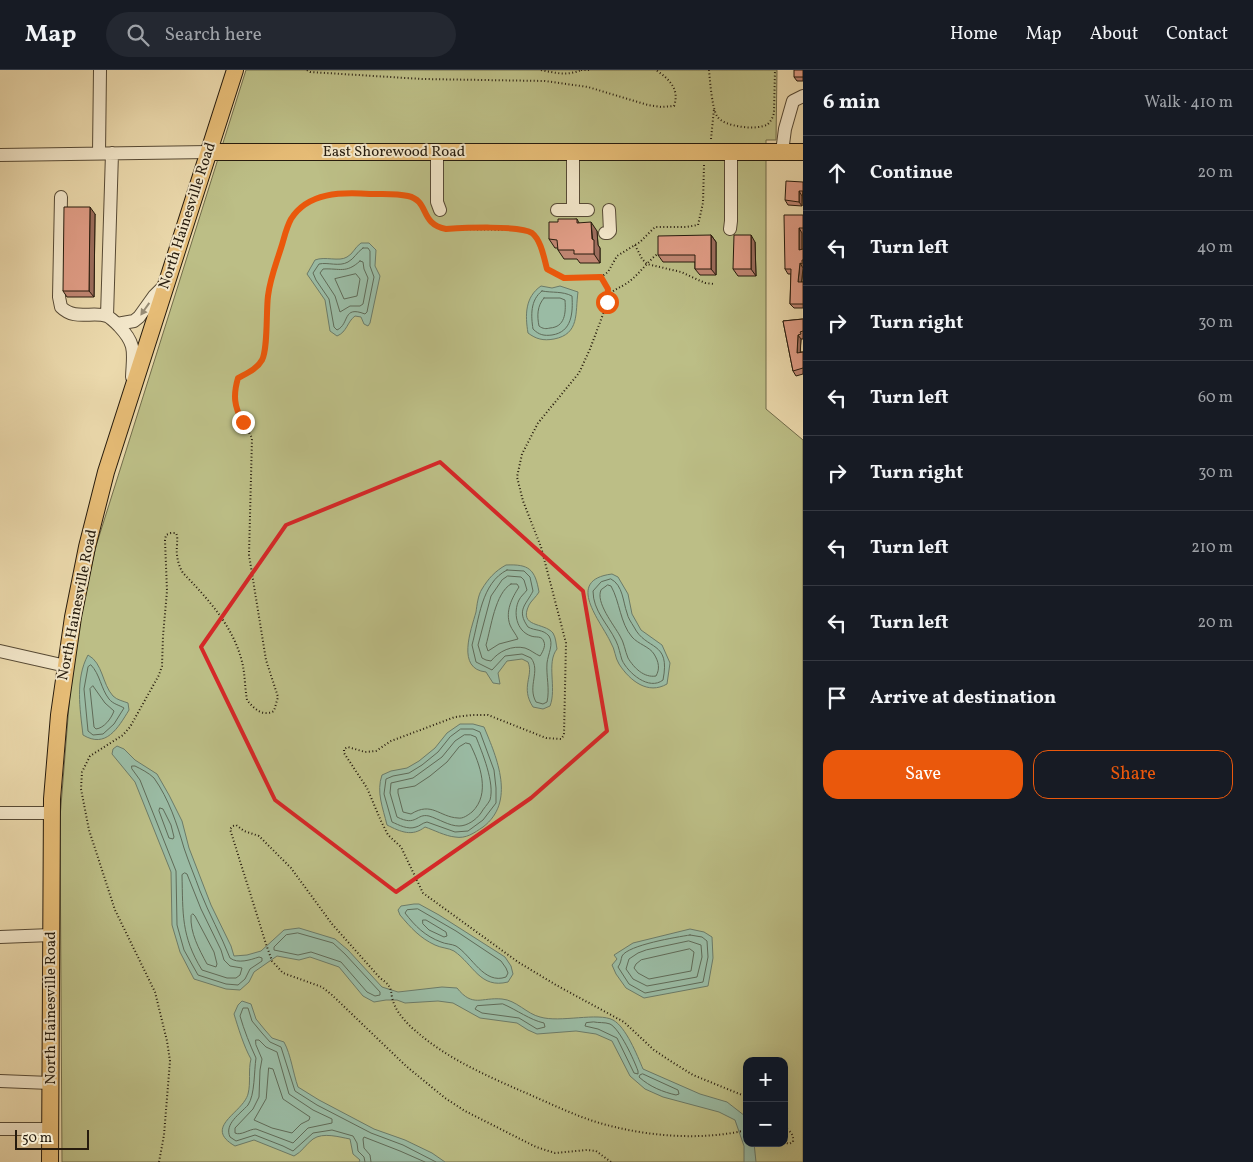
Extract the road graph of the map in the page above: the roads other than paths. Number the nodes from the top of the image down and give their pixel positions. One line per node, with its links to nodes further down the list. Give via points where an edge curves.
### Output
1 (100, 70): 9 (street)
2 (235, 70): 4 (main road, North Hainesville Road)
3 (803, 96): 8 (street, via 792,101 785,129)
4 (209, 152): 5 (main road, East Shorewood Road); 9 (street, East Shorewood Road); 19 (main road, North Hainesville Road)
5 (437, 152): 6 (main road, East Shorewood Road); 12 (street, via 437,202)
6 (573, 152): 7 (main road, East Shorewood Road); 14 (street)
7 (731, 152): 8 (main road, East Shorewood Road); 17 (street)
8 (791, 152)
9 (106, 153): 10 (street, East Shorewood Road); 20 (street)
10 (0, 155)
11 (61, 197): 20 (street, via 61,307 74,314)
12 (440, 210)
13 (557, 210): 14 (street)
14 (573, 210): 15 (street)
15 (588, 210)
16 (610, 210): 18 (street, via 610,231)
17 (730, 229)
18 (605, 234)
19 (167, 282): 20 (street, one-way to 20, via 140,317 134,321); 21 (main road, North Hainesville Road)
20 (112, 320): 21 (street, via 130,339 133,349)
21 (131, 396): 23 (main road, North Hainesville Road, via 106,472 73,617)
22 (0, 651): 23 (street)
23 (66, 666): 25 (main road, North Hainesville Road)
24 (0, 813): 25 (street)
25 (52, 813): 26 (main road, North Hainesville Road)
26 (51, 935): 27 (street); 29 (main road, North Hainesville Road)
27 (0, 937)
28 (0, 1081): 29 (street)
29 (50, 1083): 31 (main road, North Hainesville Road)
30 (0, 1129): 31 (street)
31 (50, 1129): 32 (main road, North Hainesville Road)
32 (50, 1162)

